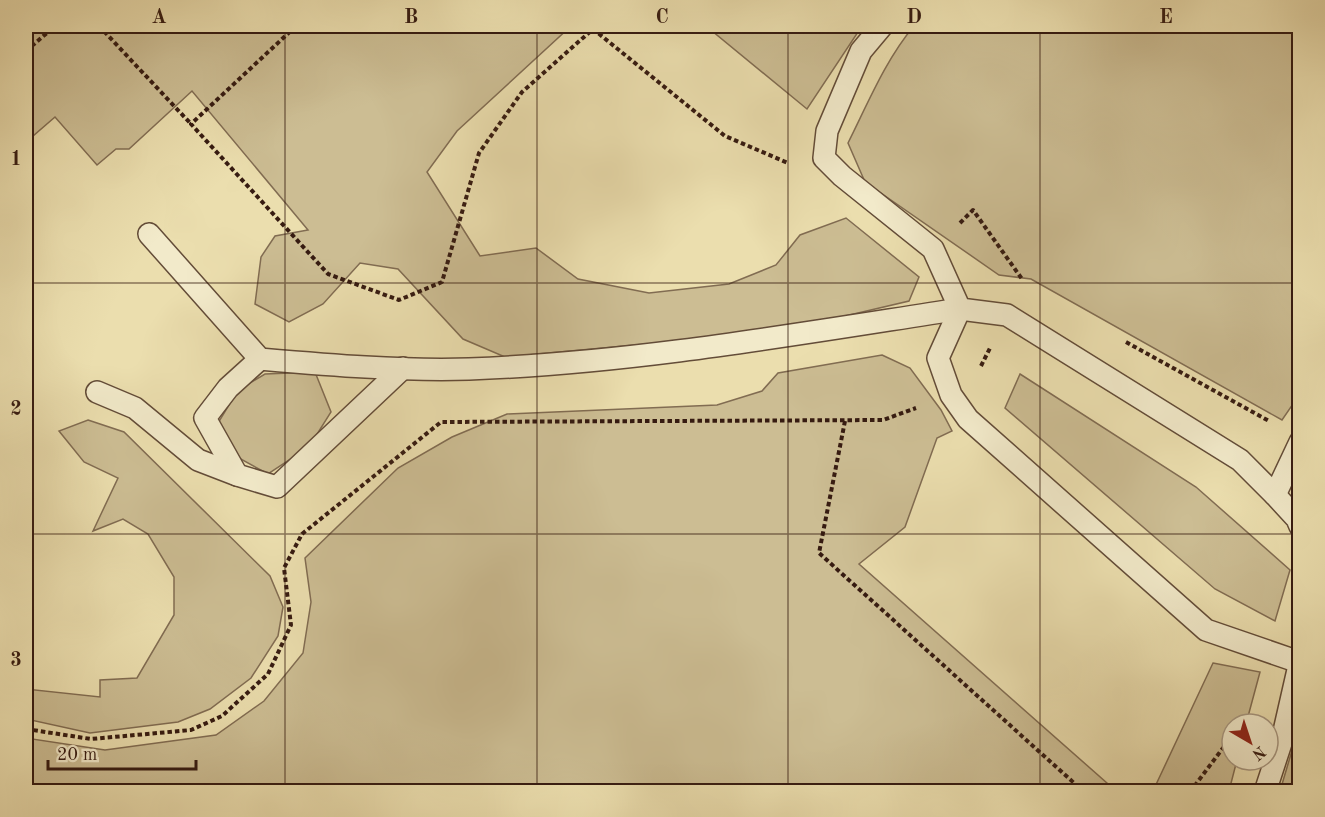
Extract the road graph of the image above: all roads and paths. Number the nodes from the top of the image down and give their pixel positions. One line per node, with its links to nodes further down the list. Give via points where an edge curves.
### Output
1 (56, 26): 5 (path)
2 (99, 26): 6 (path)
3 (296, 26): 6 (path)
4 (882, 26): 7 (lane, via 861,51 828,131)
5 (26, 51)
6 (191, 124): 7 (path, via 328,274 399,300 442,282 479,153 522,92 593,29 725,136 796,165)
7 (824, 158): 9 (lane)
8 (149, 234): 13 (lane)
9 (933, 249): 10 (lane); 11 (path, via 973,210 1028,288)
10 (960, 309): 11 (lane); 14 (lane, via 681,352 470,369); 16 (lane, via 938,358)
11 (1007, 315): 16 (path, via 976,375); 21 (lane, via 1240,460)
12 (1122, 340): 18 (path)
13 (260, 359): 14 (lane); 20 (lane, via 228,388 205,418)
14 (403, 368): 20 (lane, via 277,487)
15 (97, 392): 20 (lane, via 135,408 198,460)
16 (951, 395): 17 (path, via 882,420); 23 (lane, via 968,419 1206,630)
17 (846, 421): 24 (path, via 441,422 302,534 284,568 291,626 268,674 222,716 191,730 91,739); 26 (path, via 819,553)
18 (1279, 427)
19 (1299, 442): 21 (lane)
20 (237, 475)
21 (1275, 495): 22 (lane)
22 (1299, 526)
23 (1299, 662): 28 (lane, via 1282,740)
24 (26, 729)
25 (1220, 752): 27 (path)
26 (1084, 792)
27 (1190, 792)
28 (1265, 792)

